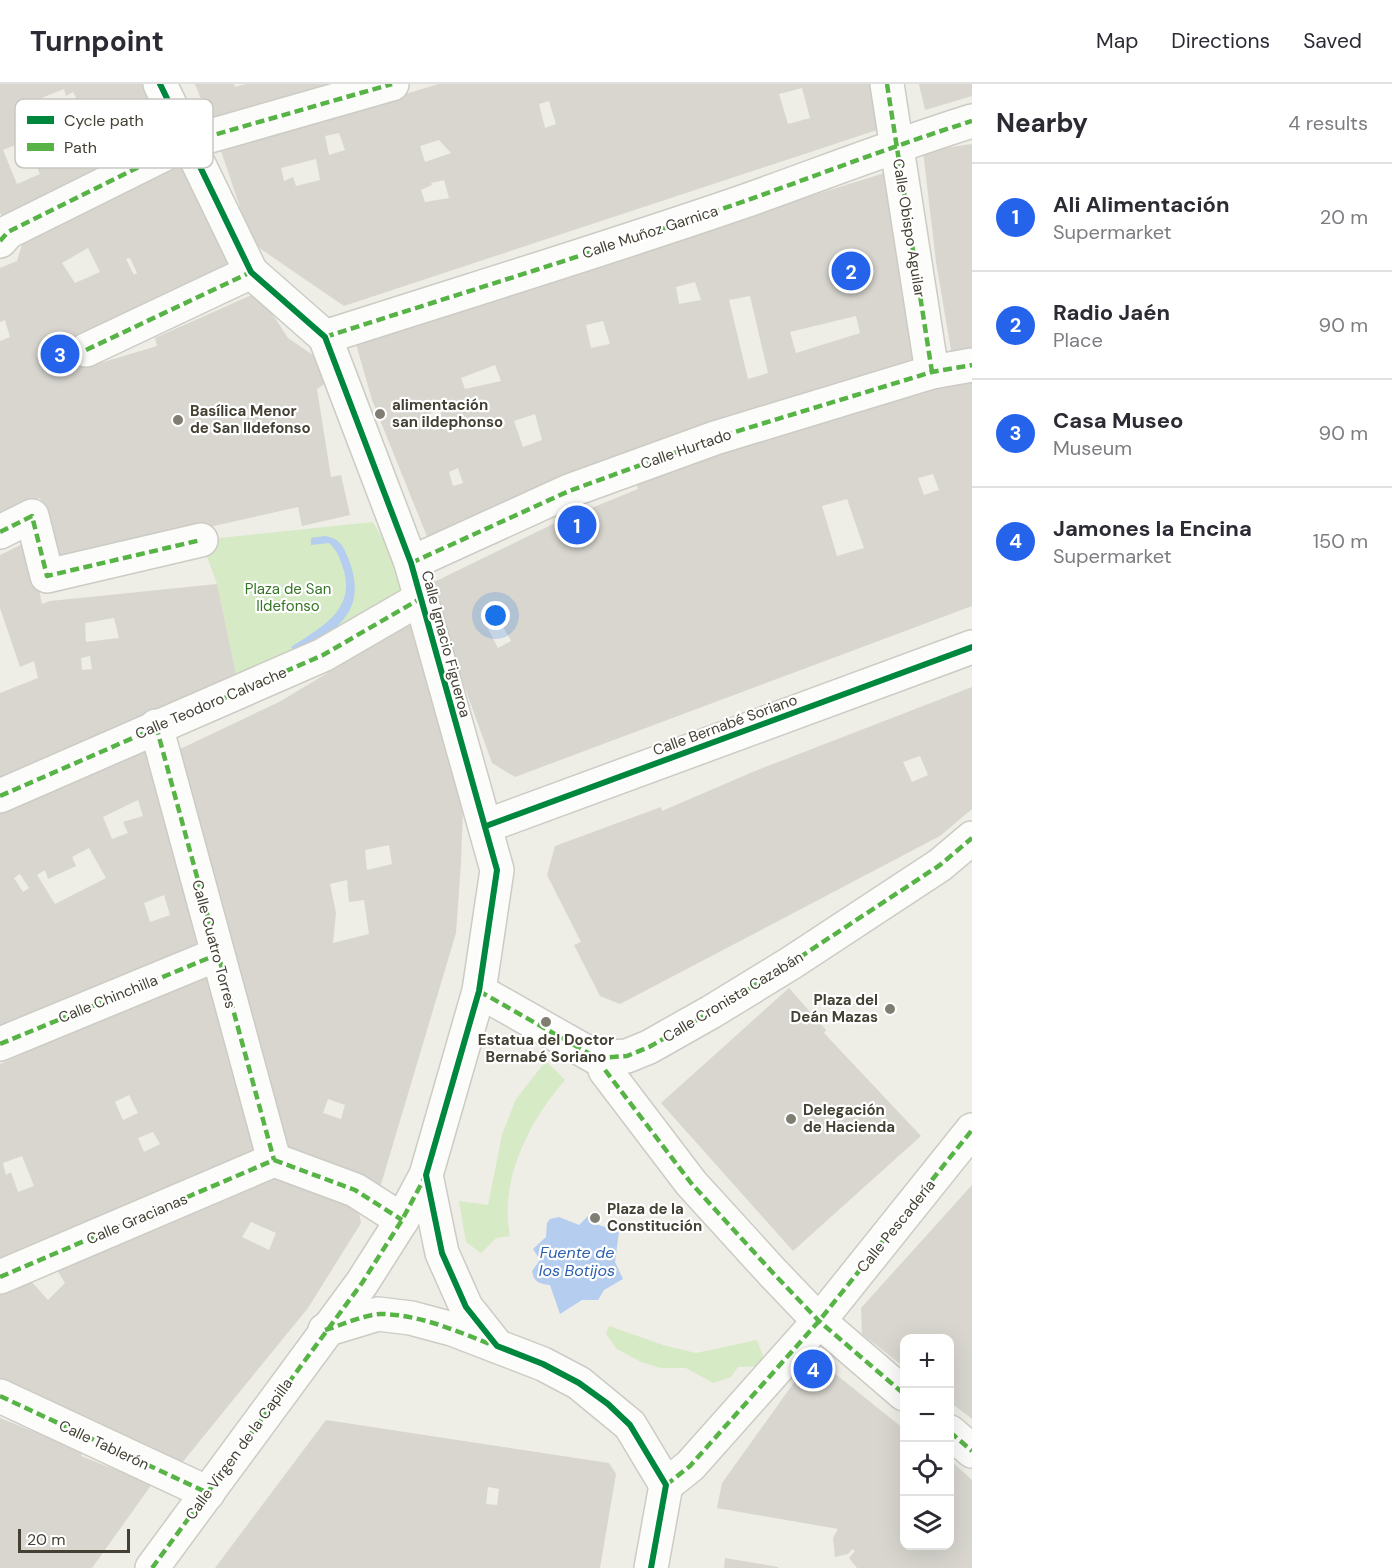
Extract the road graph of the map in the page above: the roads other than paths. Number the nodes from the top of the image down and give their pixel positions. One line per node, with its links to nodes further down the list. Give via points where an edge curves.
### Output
1 (160, 84): 4 (street)
2 (392, 84): 6 (street)
3 (887, 84): 7 (street, Calle Obispo Aguilar)
4 (168, 99)
5 (972, 121): 7 (street, Calle Muñoz Garnica)
6 (213, 135)
7 (896, 145): 12 (street, Calle Muñoz Garnica, via 746,200); 15 (street, Calle Obispo Aguilar)
8 (137, 168): 10 (street, via 8,232)
9 (201, 168): 11 (street)
10 (0, 240)
11 (251, 272): 12 (street); 13 (street)
12 (325, 337): 18 (street, Calle Ignacio Figueroa)
13 (86, 350)
14 (972, 365): 15 (street, Calle Hurtado)
15 (932, 372): 18 (street, Calle Hurtado, via 715,438 569,490)
16 (0, 532): 17 (street, via 32,516 47,576)
17 (201, 540)
18 (411, 563): 23 (street, Calle Ignacio Figueroa, via 472,788)
19 (417, 600): 21 (street, Calle Teodoro Calvache, via 323,655)
20 (972, 647): 23 (street, Calle Bernabé Soriano)
21 (156, 726): 22 (street, Calle Teodoro Calvache); 25 (street, Calle Cuatro Torres)
22 (0, 796)
23 (486, 826): 26 (street, Calle Ignacio Figueroa, via 497,870)
24 (972, 838): 26 (street, Calle Cronista Cazabán, via 940,865 791,963 711,1012 627,1056 597,1058)
25 (216, 955): 27 (street, Calle Chinchilla); 30 (street, Calle Cuatro Torres)
26 (479, 991): 31 (street, Calle Ignacio Figueroa)
27 (0, 1044)
28 (605, 1070): 34 (street, via 691,1183)
29 (972, 1130): 34 (street, Calle Pescadería)
30 (274, 1160): 32 (street, via 355,1190); 33 (street, Calle Gracianas)
31 (426, 1175): 32 (street); 36 (street, via 442,1253 466,1306)
32 (402, 1220): 35 (street, via 363,1283)
33 (0, 1277)
34 (819, 1321): 37 (street); 41 (street, via 690,1466)
35 (326, 1330): 36 (street, via 378,1314 422,1321); 42 (street, Calle Virgen de la Capilla)
36 (497, 1346): 41 (street, via 543,1364 608,1404 630,1425)
37 (900, 1391)
38 (0, 1396): 42 (street, Calle Tablerón)
39 (954, 1435): 40 (street)
40 (972, 1451)
41 (666, 1485): 44 (street)
42 (208, 1493): 43 (street, Calle Virgen de la Capilla)
43 (153, 1568)
44 (651, 1568)

